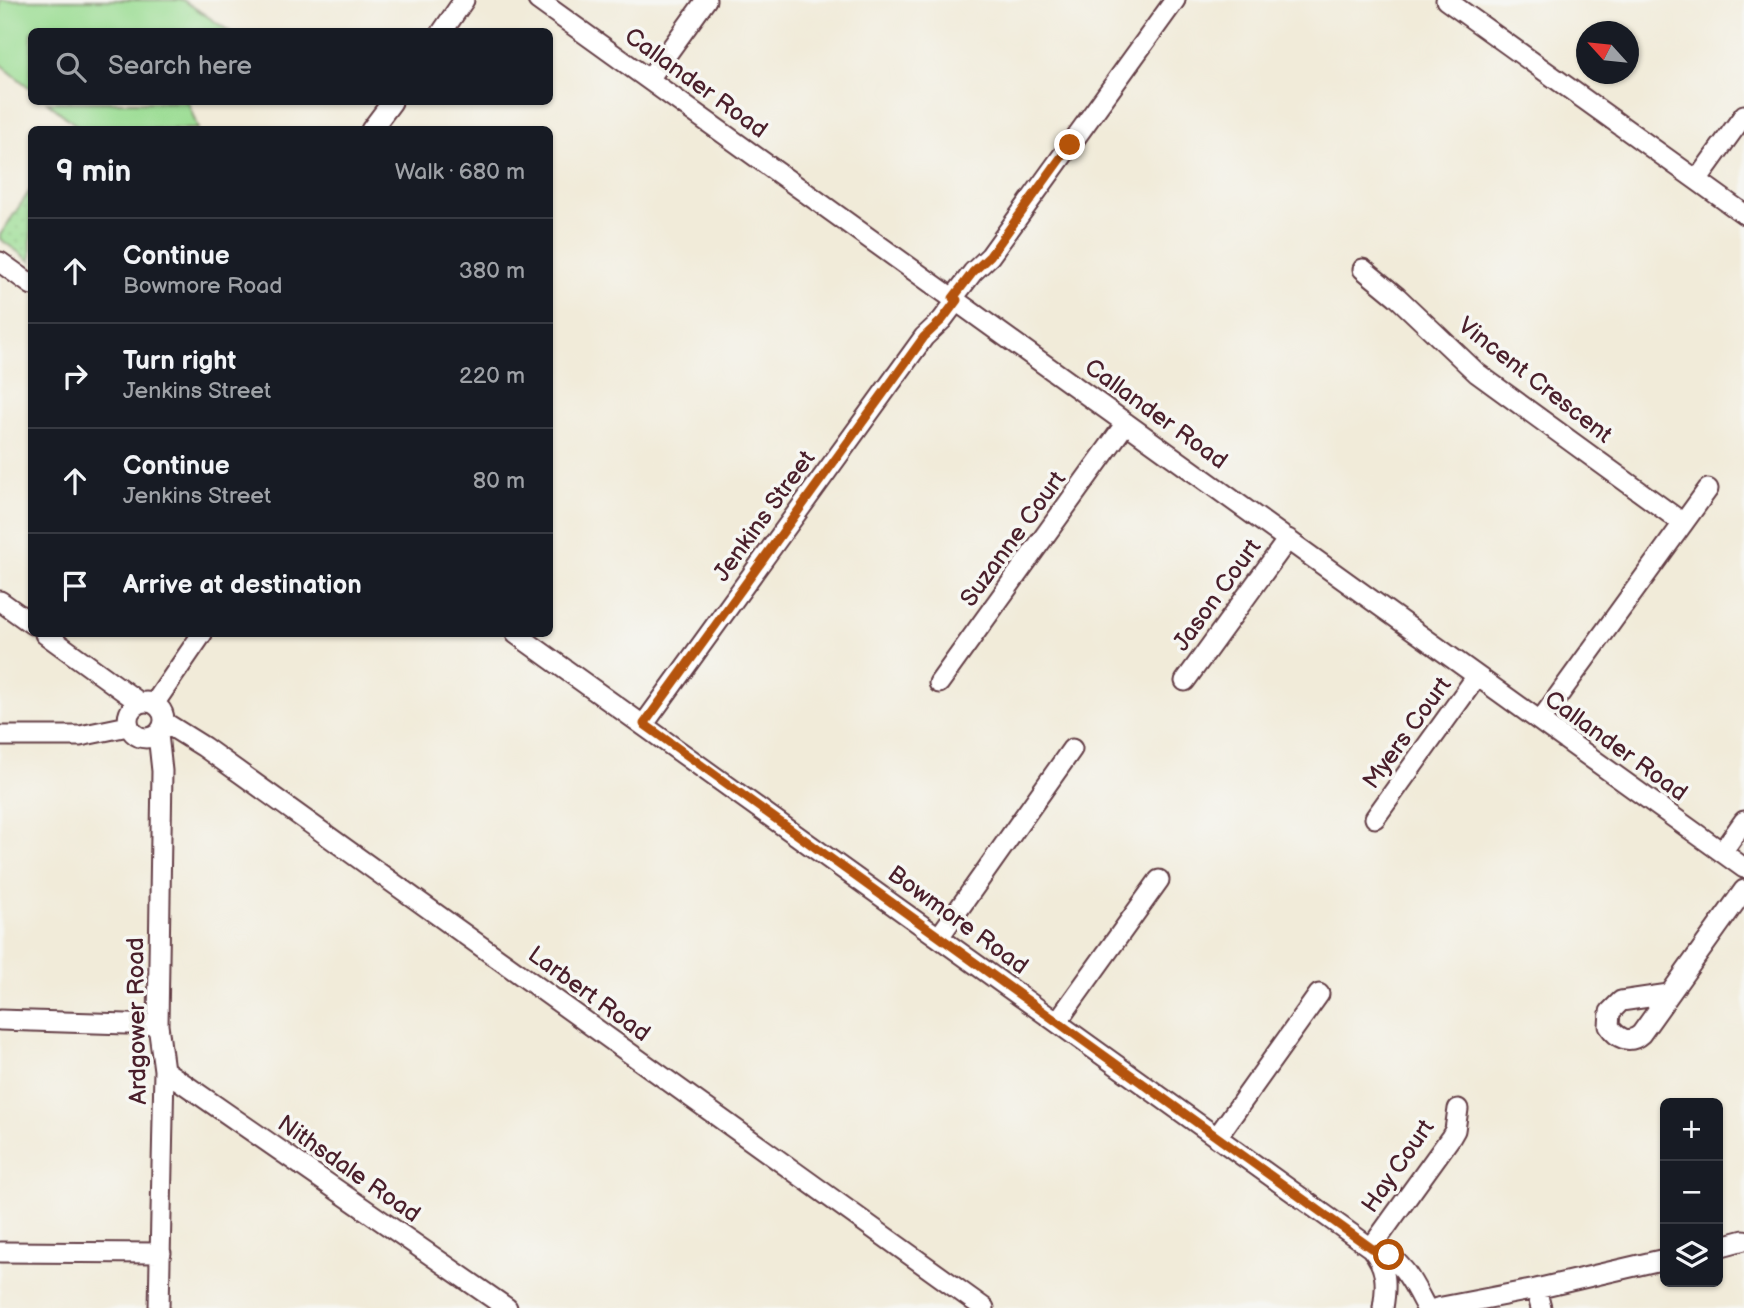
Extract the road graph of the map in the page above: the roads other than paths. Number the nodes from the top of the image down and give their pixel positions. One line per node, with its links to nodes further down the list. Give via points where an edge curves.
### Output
1 (464, 0): 6 (street)
2 (538, 0): 7 (street, Callander Road)
3 (706, 0): 7 (street)
4 (1175, 0): 16 (street, Jenkins Street, via 990,256 982,276)
5 (1446, 0): 11 (street)
6 (445, 28)
7 (649, 79): 16 (street, Callander Road)
8 (390, 105): 10 (street)
9 (1744, 114): 11 (street)
10 (375, 126)
11 (1697, 180): 12 (street)
12 (1744, 214)
13 (0, 262): 15 (street)
14 (1363, 269): 19 (street, Vincent Crescent, via 1477,373)
15 (28, 282)
16 (955, 299): 17 (street, Callander Road); 31 (street, Jenkins Street, via 934,313 924,337)
17 (1126, 423): 20 (street, Callander Road); 28 (street, Suzanne Court)
18 (1708, 489): 19 (street)
19 (1683, 523): 30 (street)
20 (1288, 539): 26 (street, Callander Road); 27 (street, Jason Court)
21 (0, 601): 22 (street)
22 (28, 621)
23 (49, 637): 29 (street)
24 (200, 637): 29 (street)
25 (520, 637): 31 (street, Bowmore Road)
26 (1477, 676): 30 (street, Callander Road); 36 (street, Myers Court)
27 (1185, 681)
28 (939, 683)
29 (147, 703): 32 (street, via 135,705); 33 (street, via 162,711)
30 (1540, 721): 38 (street, Callander Road)
31 (644, 724): 42 (street, Bowmore Road)
32 (128, 726): 33 (street, via 135,736 147,739); 34 (street, via 80,736)
33 (161, 728): 47 (street, Ardgower Road); 60 (street, Larbert Road, via 204,747)
34 (0, 736)
35 (1072, 749): 42 (street)
36 (1376, 818)
37 (1744, 821): 38 (street)
38 (1722, 852): 39 (street, Callander Road)
39 (1744, 868)
40 (1159, 880): 46 (street)
41 (1744, 890): 44 (street)
42 (939, 937): 46 (street, Bowmore Road)
43 (1319, 994): 50 (street)
44 (1669, 994)
45 (0, 1020): 47 (street)
46 (1057, 1022): 50 (street, Bowmore Road)
47 (158, 1025): 48 (street, Ardgower Road)
48 (164, 1070): 55 (street, Ardgower Road); 59 (street, Nithsdale Road)
49 (1458, 1110): 53 (street, Hay Court, via 1451,1137)
50 (1217, 1137): 53 (street, Bowmore Road)
51 (1744, 1240): 52 (street)
52 (1723, 1246)
53 (1371, 1248): 61 (street, Bowmore Road, via 1387,1279); 62 (street, Bowmore Road, via 1400,1265)
54 (0, 1252): 55 (street)
55 (161, 1253): 58 (street, Ardgower Road)
56 (1660, 1261): 57 (street)
57 (1538, 1299): 63 (street)
58 (159, 1308)
59 (507, 1308)
60 (984, 1308)
61 (1384, 1308)
62 (1426, 1308)
63 (1437, 1308)

